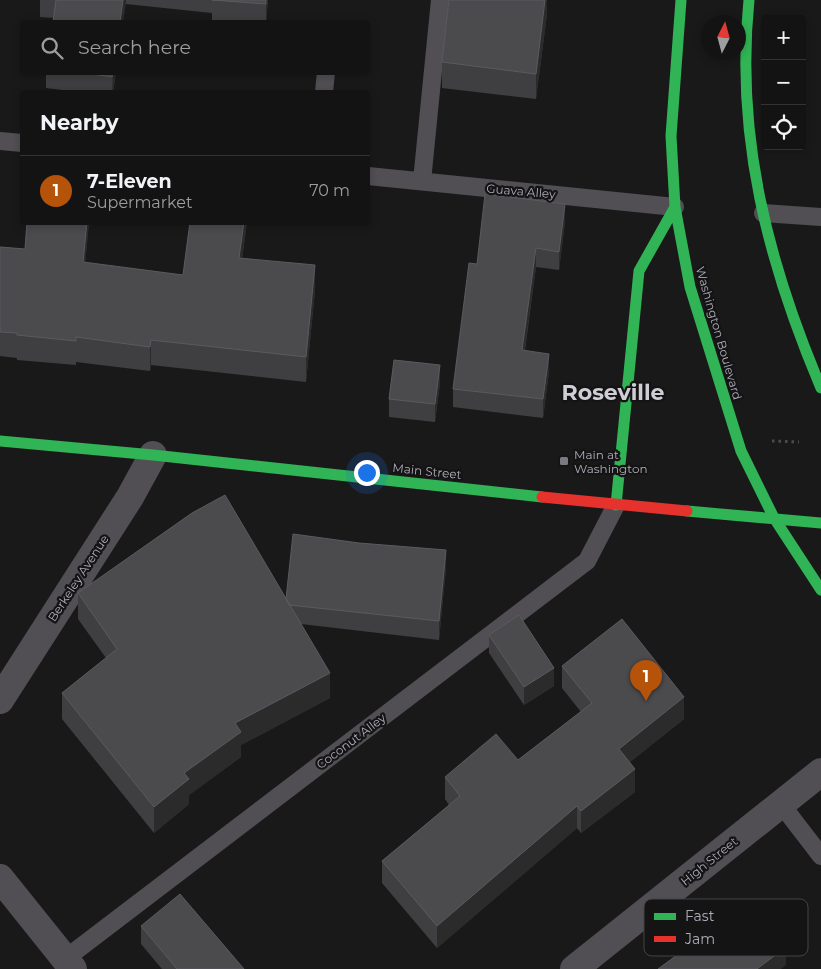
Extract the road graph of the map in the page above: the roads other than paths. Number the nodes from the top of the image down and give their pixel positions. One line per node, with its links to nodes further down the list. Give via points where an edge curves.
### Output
1 (440, 0): 9 (lane)
2 (681, 0): 10 (main road, Washington Boulevard, via 671,136)
3 (749, 0): 11 (main road, via 744,60 749,131)
4 (326, 75): 5 (lane)
5 (324, 90)
6 (0, 140): 7 (lane)
7 (20, 143)
8 (370, 176): 9 (lane, Guava Alley)
9 (422, 181): 10 (lane, Guava Alley)
10 (675, 207): 16 (main road, via 639,271); 17 (main road, Washington Boulevard, via 690,286 712,363 741,451)
11 (763, 213): 12 (lane); 13 (main road, via 798,338)
12 (821, 217)
13 (821, 388)
14 (0, 441): 15 (main road, Main Street)
15 (153, 455): 16 (main road, Main Street); 20 (street, Berkeley Avenue, via 130,497)
16 (616, 505): 17 (main road, Main Street); 27 (lane, Coconut Alley, via 587,561)
17 (774, 518): 18 (main road, Main Street); 19 (main road, Washington Boulevard)
18 (821, 523)
19 (821, 590)
20 (0, 700)
21 (821, 772): 22 (street, High Street)
22 (781, 804): 23 (lane); 25 (street, High Street)
23 (821, 856)
24 (0, 878): 27 (street)
25 (662, 899)
26 (644, 913): 28 (street, High Street)
27 (69, 964)
28 (574, 969)

